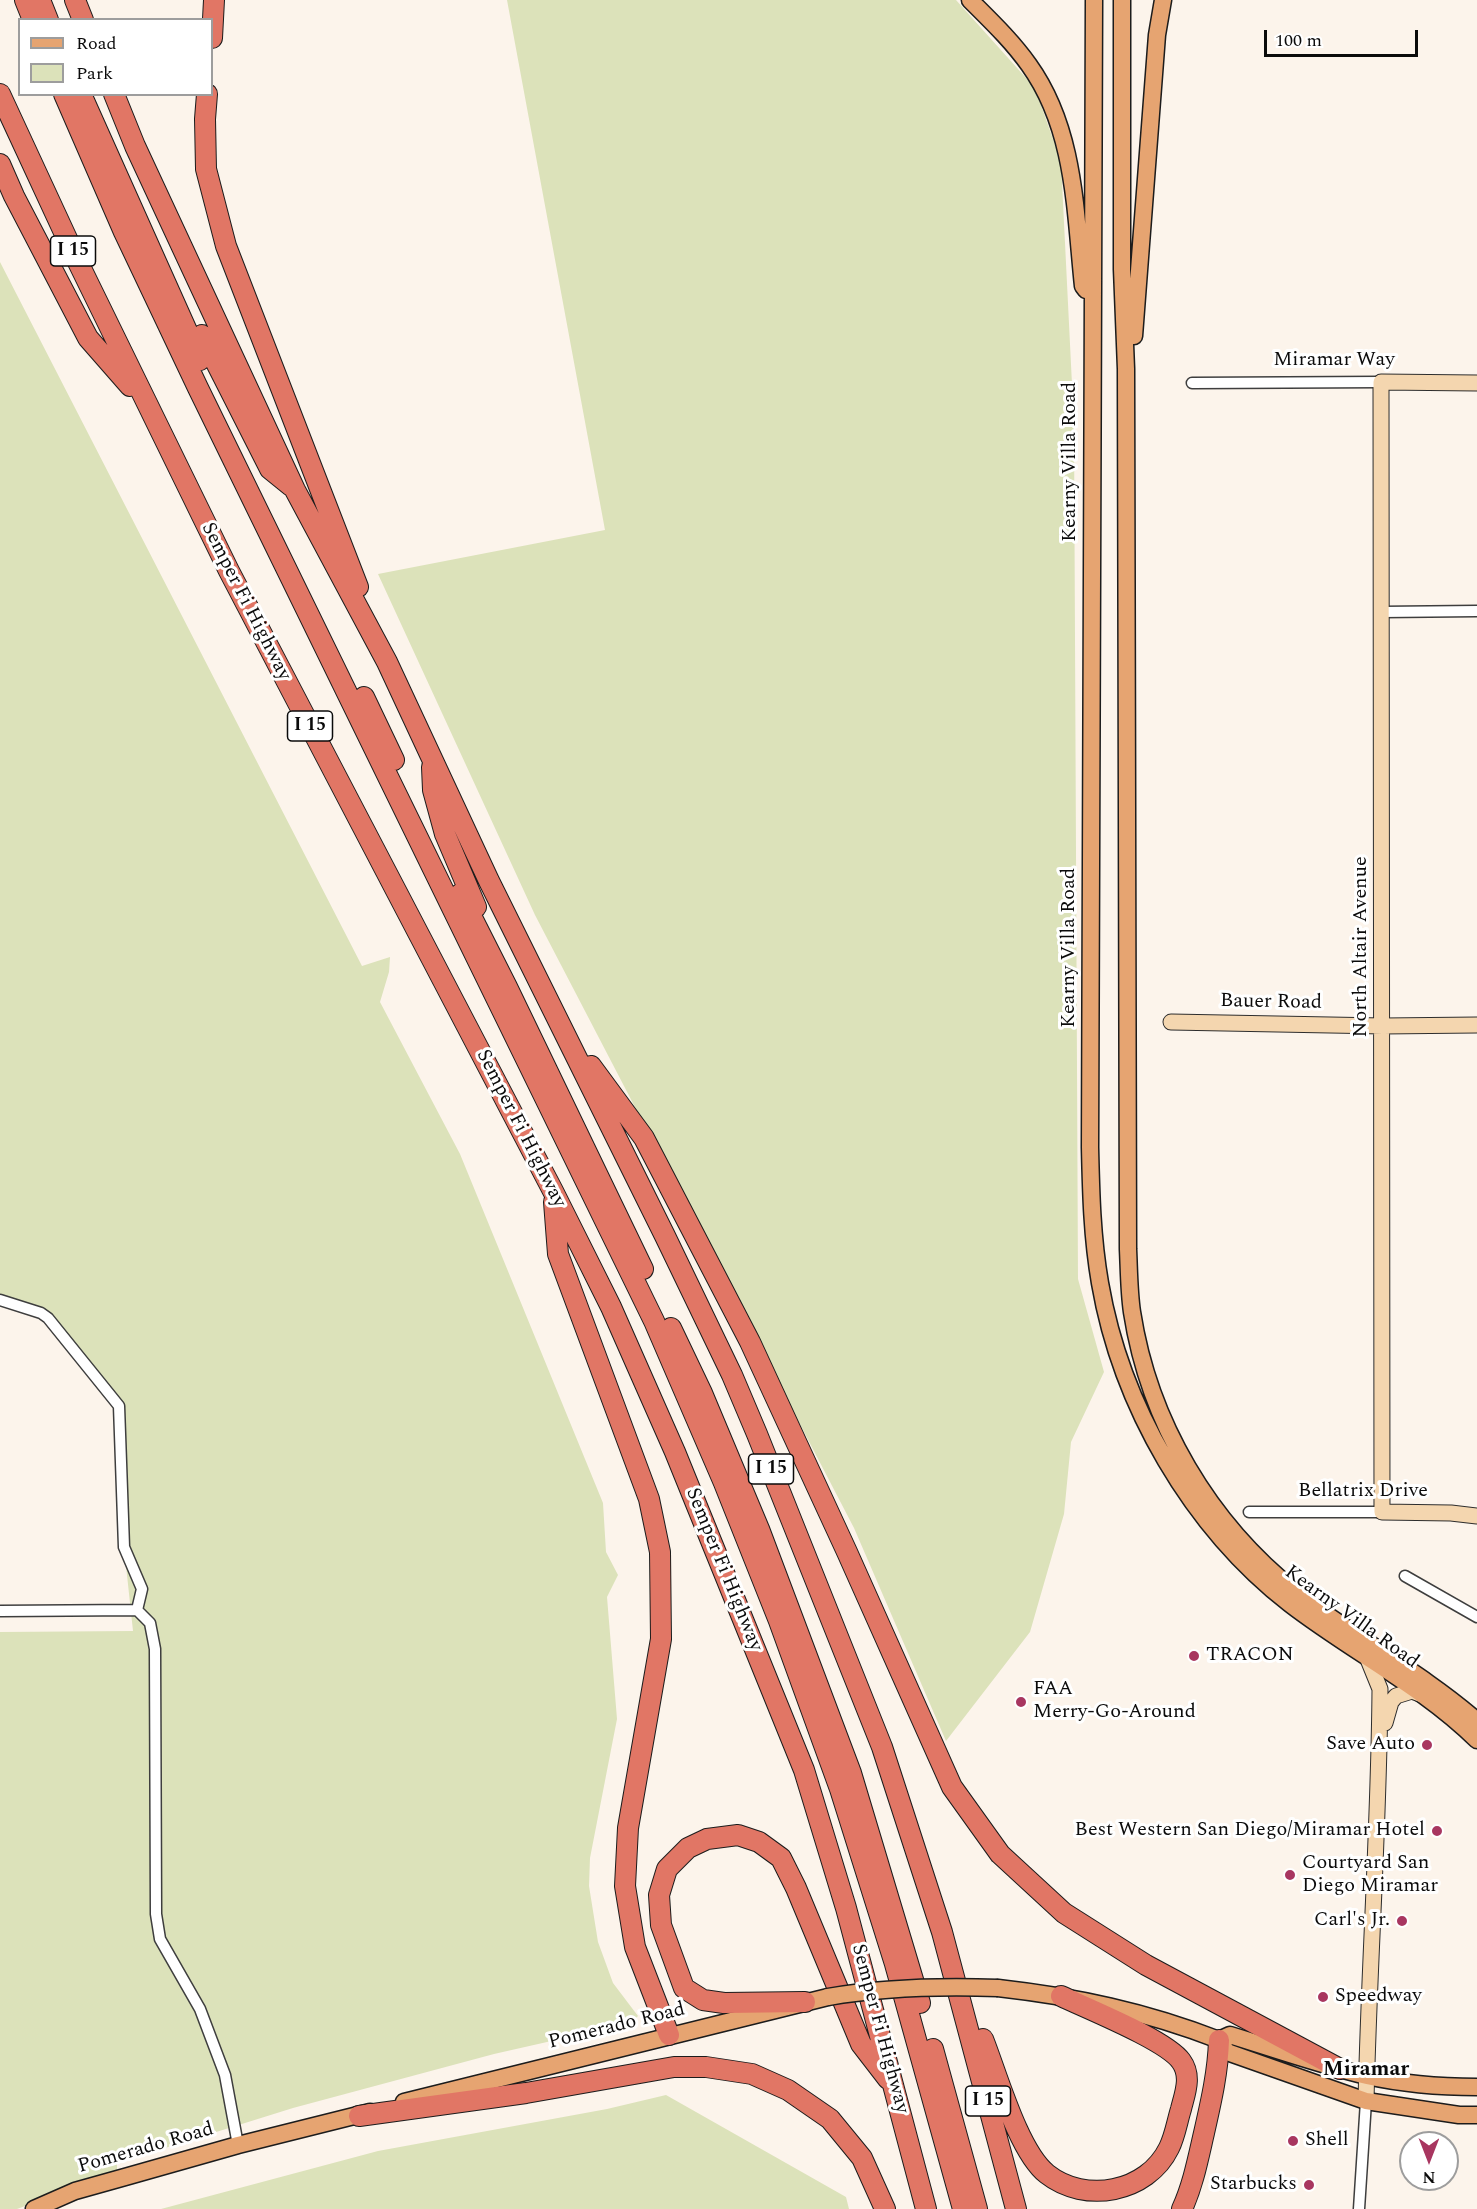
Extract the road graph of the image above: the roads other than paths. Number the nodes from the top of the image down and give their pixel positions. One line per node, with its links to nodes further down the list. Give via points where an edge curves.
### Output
1 (25, 0): 10 (highway)
2 (40, 0): 11 (highway)
3 (75, 0): 12 (highway)
4 (214, 0): 13 (highway)
5 (220, 0): 14 (highway)
6 (970, 0): 22 (main road, via 1011,42 1056,114 1070,171 1083,286)
7 (1094, 0): 22 (main road, Kearny Villa Road)
8 (1122, 0): 23 (main road, Kearny Villa Road)
9 (1163, 0): 23 (main road, via 1157,34 1134,336)
10 (32, 18)
11 (47, 18)
12 (82, 18)
13 (213, 18)
14 (213, 27)
15 (0, 94): 27 (highway, Semper Fi Highway / I 15)
16 (65, 96): 68 (highway, via 198,388 654,1321 720,1473 840,1789 895,1964)
17 (82, 96): 21 (highway)
18 (115, 96): 28 (highway, I 15)
19 (207, 96): 31 (highway, via 206,169 226,246)
20 (0, 164): 27 (highway, via 88,338)
21 (142, 233): 28 (highway, via 161,256 270,469); 33 (highway, via 217,399)
22 (1092, 298): 47 (main road, Kearny Villa Road, via 1090,1147 1092,1218 1100,1284 1108,1322 1139,1406 1190,1498 1226,1543 1273,1590)
23 (1126, 369): 49 (main road, Kearny Villa Road, via 1128,1249 1132,1312 1139,1347 1152,1391 1180,1456 1231,1529 1296,1592 1443,1692)
24 (1381, 382): 25 (street, Miramar Way); 26 (street, Miramar Way); 30 (street, North Altair Avenue)
25 (1192, 383)
26 (1477, 383)
27 (148, 406): 38 (highway, Semper Fi Highway / I 15, via 229,572)
28 (295, 490): 31 (highway, I 15)
29 (1477, 611): 30 (street)
30 (1382, 612): 37 (street, North Altair Avenue)
31 (387, 662): 32 (highway, I 15)
32 (432, 755): 33 (highway, via 433,790 445,834 474,899); 34 (highway, I 15)
33 (490, 952): 69 (highway, via 702,1393 759,1528 851,1773)
34 (559, 1022): 52 (highway, I 15, via 732,1375 757,1434 882,1747); 57 (highway, via 644,1138 750,1342 952,1787 1000,1854 1064,1913 1146,1965)
35 (1171, 1022): 37 (street, Bauer Road)
36 (1477, 1025): 37 (street, Bauer Road)
37 (1383, 1026): 41 (street, North Altair Avenue)
38 (553, 1191): 55 (highway, via 558,1254 649,1498 660,1552 662,1639 628,1828 626,1886 635,1947); 59 (highway, Semper Fi Highway / I 15, via 611,1307 675,1452 804,1770)
39 (0, 1300): 44 (street, via 48,1318 119,1406 124,1547 142,1589)
40 (1250, 1512): 41 (street, Bellatrix Drive)
41 (1382, 1512): 42 (street, Bellatrix Drive)
42 (1477, 1516)
43 (1405, 1576): 46 (street)
44 (137, 1610): 45 (street); 64 (street, via 150,1623 155,1649 156,1914 160,1939 200,2008 225,2075)
45 (0, 1611)
46 (1477, 1617)
47 (1367, 1657): 48 (main road, Kearny Villa Road); 50 (street, via 1380,1689)
48 (1426, 1697): 50 (street, via 1412,1691 1396,1696); 51 (main road, Kearny Villa Road)
49 (1477, 1720)
50 (1380, 1740): 58 (street)
51 (1477, 1740)
52 (942, 1932): 53 (highway, via 1016,2126 1032,2157 1047,2174 1076,2189 1105,2190 1133,2184 1148,2174 1168,2150 1187,2084 1186,2069 1165,2046); 70 (highway, I 15)
53 (1061, 1996): 54 (main road, Pomerado Road, bridge, via 998,1988 933,1986 892,1988); 56 (main road, Pomerado Road, via 1131,2010)
54 (805, 2002): 55 (main road, Pomerado Road); 59 (highway, via 724,2003 703,2000 684,1988 661,1925 659,1895 668,1869 688,1848 707,1839 738,1835 759,1842 781,1858 861,2044)
55 (669, 2036): 63 (main road, Pomerado Road)
56 (1219, 2040): 57 (main road, via 1230,2036); 61 (main road, via 1227,2052); 71 (highway, via 1218,2068 1194,2180)
57 (1340, 2069): 58 (main road)
58 (1367, 2076): 60 (main road); 61 (street)
59 (896, 2088): 67 (highway, Semper Fi Highway / I 15)
60 (1477, 2088)
61 (1366, 2101): 62 (main road); 72 (street)
62 (1477, 2115)
63 (359, 2116): 64 (main road, Pomerado Road); 66 (highway, via 674,2067 752,2074 788,2090 830,2119 862,2158)
64 (238, 2145): 65 (main road, Pomerado Road, via 75,2191)
65 (34, 2209)
66 (885, 2209)
67 (926, 2209)
68 (963, 2209)
69 (977, 2209)
70 (1016, 2209)
71 (1182, 2209)
72 (1359, 2209)

